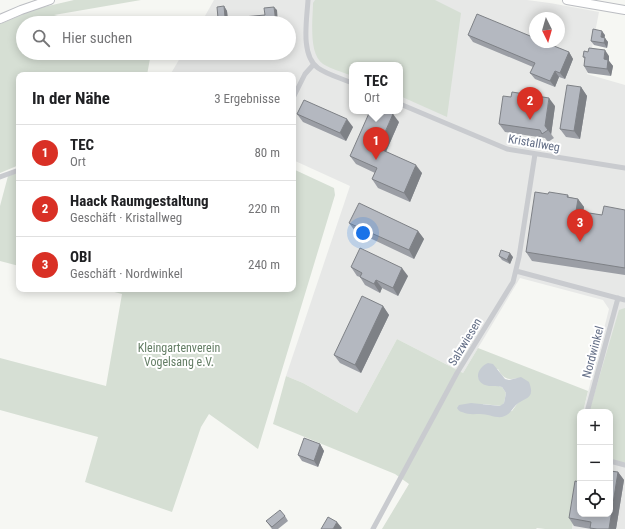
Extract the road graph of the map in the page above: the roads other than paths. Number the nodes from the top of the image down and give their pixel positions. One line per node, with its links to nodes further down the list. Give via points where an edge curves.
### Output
1 (50, 0): 7 (main road)
2 (303, 0): 5 (street)
3 (308, 0): 5 (street)
4 (567, 0): 6 (main road)
5 (307, 7): 8 (street, via 306,46)
6 (625, 10)
7 (0, 19)
8 (314, 64): 9 (street, via 321,70); 10 (street, via 305,74)
9 (349, 82)
10 (296, 92)
11 (403, 105): 12 (street, Kristallweg, via 501,148)
12 (535, 154): 13 (street, Kristallweg); 16 (street, Salzwiesen)
13 (625, 168)
14 (16, 171): 15 (street)
15 (0, 177)
16 (516, 271): 17 (street); 22 (street, Salzwiesen, via 507,292 457,373)
17 (618, 298): 18 (street); 19 (street, Nordwinkel)
18 (625, 300)
19 (588, 409)
20 (613, 462): 21 (street)
21 (625, 465)
22 (373, 529)

